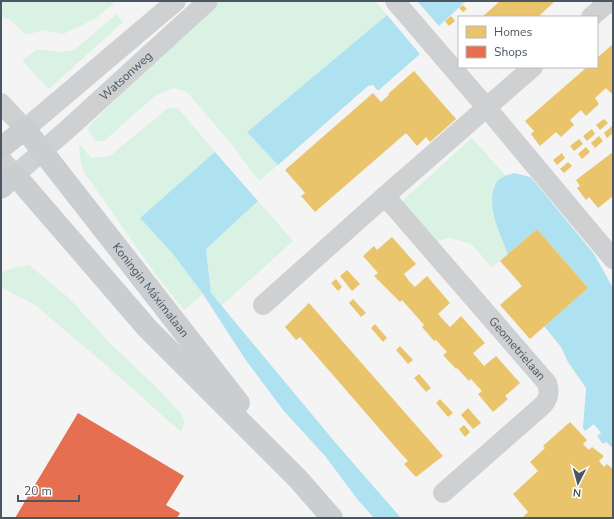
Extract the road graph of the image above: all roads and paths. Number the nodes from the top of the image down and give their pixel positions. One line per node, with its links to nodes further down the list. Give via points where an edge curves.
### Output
1 (176, 1): 9 (street, Watsonweg)
2 (208, 1): 11 (street, Watsonweg)
3 (395, 1): 8 (street)
4 (610, 1): 5 (street)
5 (592, 16)
6 (531, 68): 8 (street)
7 (1, 103): 9 (street, Koningin Máximalaan)
8 (486, 107): 13 (street); 14 (street)
9 (25, 129): 10 (main road); 11 (main road, Koningin Máximalaan)
10 (1, 148)
11 (43, 151): 12 (street, Watsonweg); 16 (main road, Koningin Máximalaan)
12 (6, 174): 16 (main road, Koningin Máximalaan, via 148,329)
13 (385, 196): 15 (street); 17 (street, Geometrielaan, via 547,383 549,390 548,399 543,405)
14 (610, 249)
15 (263, 305)
16 (299, 480): 18 (main road, Koningin Máximalaan)
17 (443, 493)
18 (332, 518)

